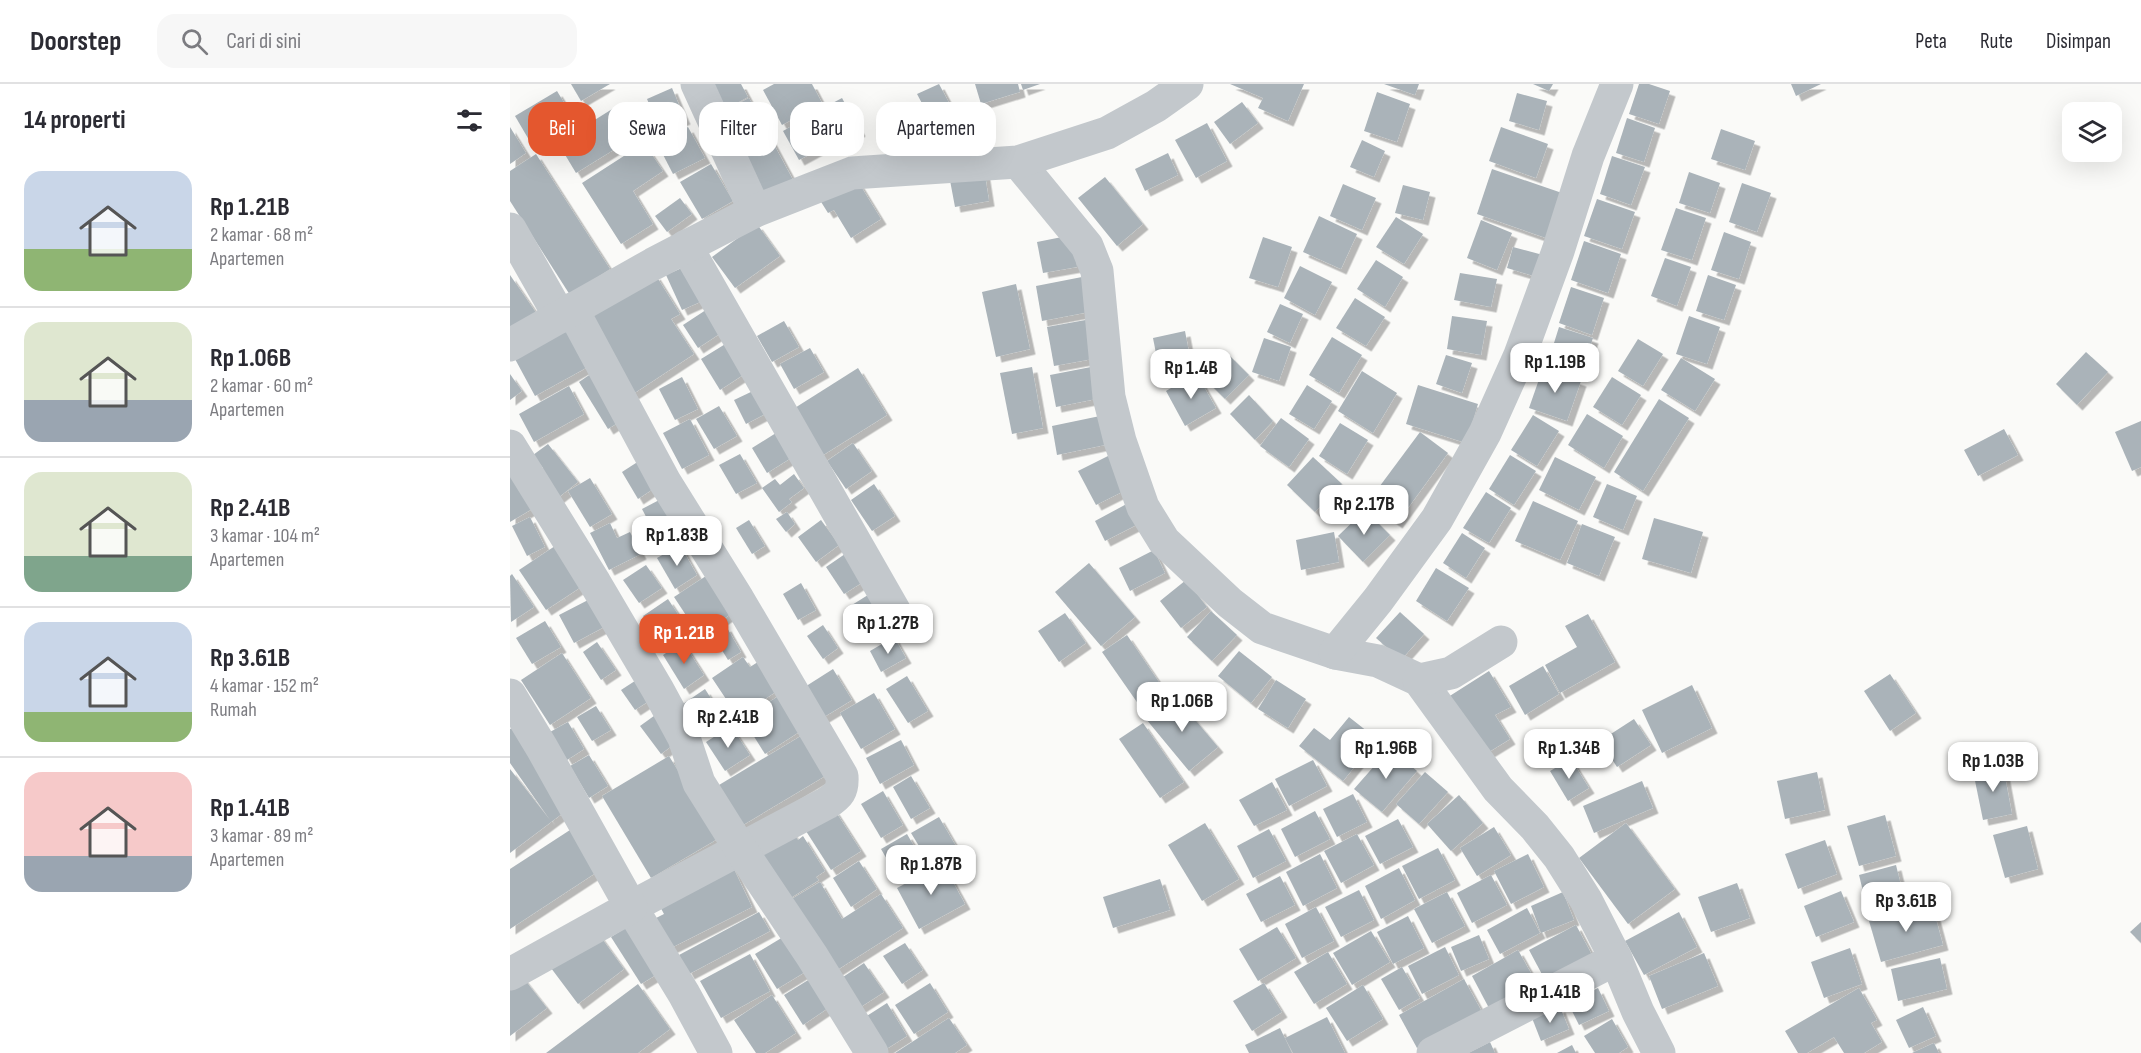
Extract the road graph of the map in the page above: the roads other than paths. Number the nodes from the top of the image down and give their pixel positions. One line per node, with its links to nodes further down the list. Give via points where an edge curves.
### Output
1 (697, 84): 5 (street)
2 (1187, 84): 4 (street, via 1107,133)
3 (1617, 84): 13 (street, via 1588,156 1520,355 1485,433 1437,519)
4 (1018, 162): 5 (street, via 852,172); 13 (street, via 1087,246 1097,271 1110,396 1120,441 1143,507 1164,541 1262,628)
5 (755, 211): 7 (street)
6 (510, 229): 8 (street)
7 (686, 246): 8 (street); 11 (street)
8 (566, 313): 9 (street); 16 (street, via 842,776 840,794)
9 (510, 345)
10 (510, 446): 16 (street, via 658,690 684,738 699,783)
11 (899, 619)
12 (1501, 642): 14 (street, via 1451,673)
13 (1335, 653): 14 (street, via 1378,661)
14 (1419, 680): 18 (street, via 1498,789 1559,857)
15 (510, 695): 17 (street)
16 (741, 850): 17 (street); 21 (street)
17 (631, 907): 19 (street); 20 (street)
18 (1616, 959): 22 (street); 23 (street)
19 (510, 974)
20 (716, 1053)
21 (872, 1053)
22 (1433, 1053)
23 (1659, 1053)

